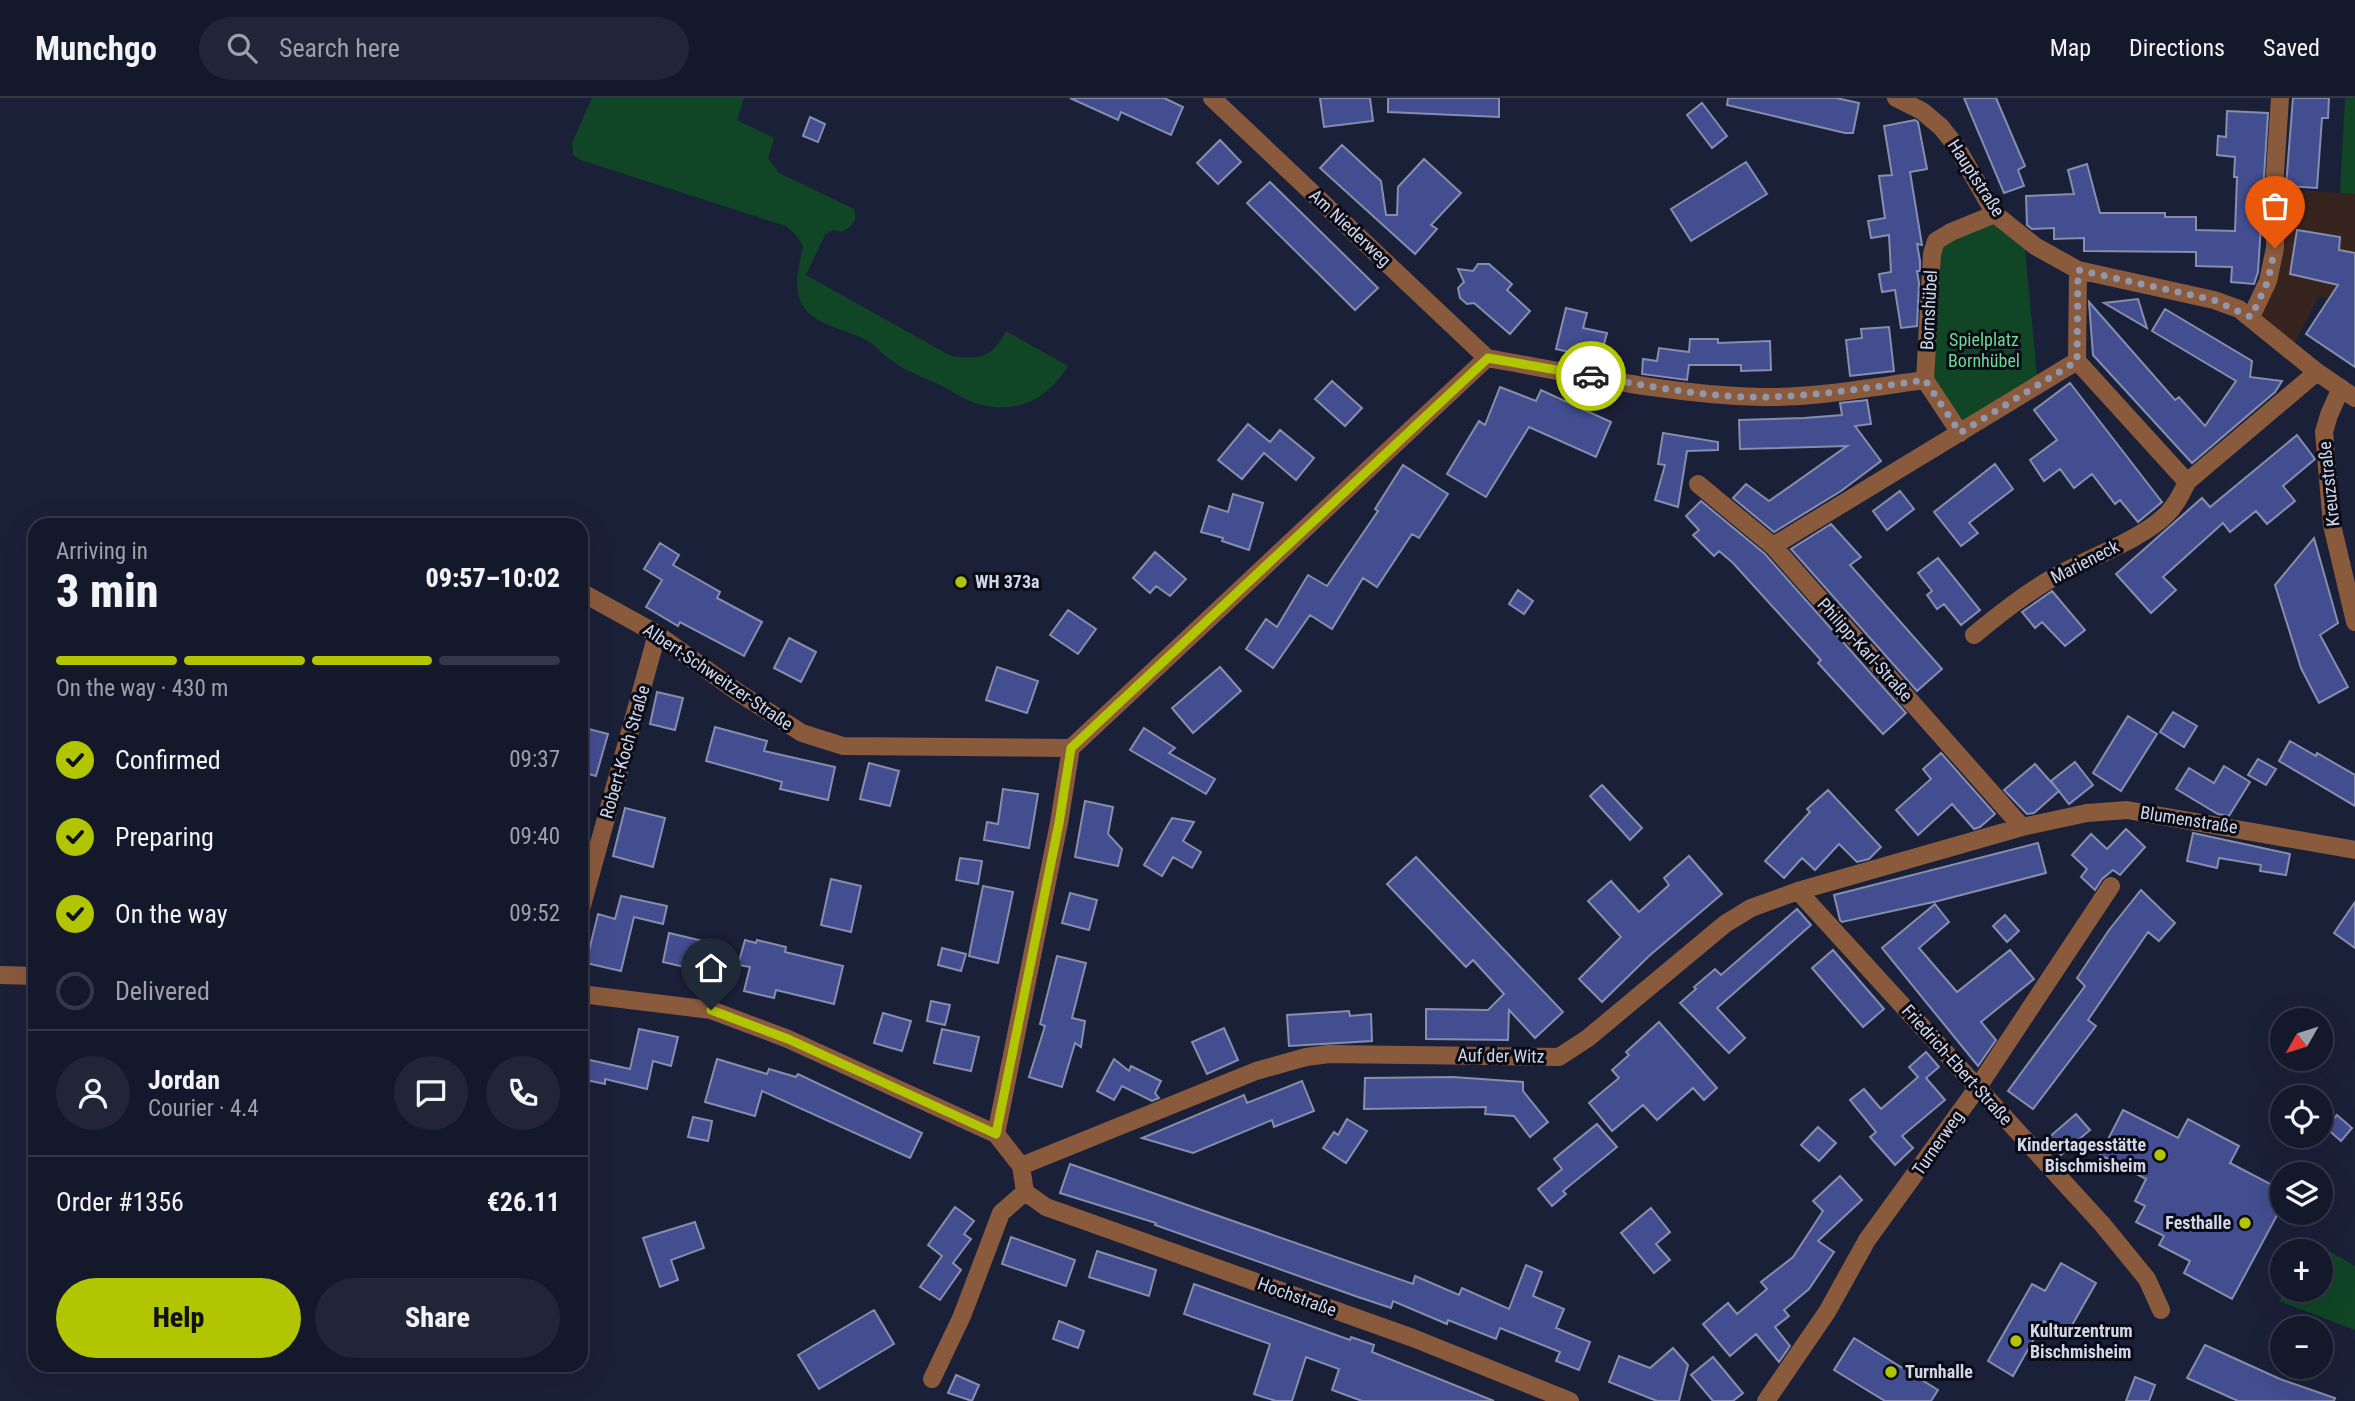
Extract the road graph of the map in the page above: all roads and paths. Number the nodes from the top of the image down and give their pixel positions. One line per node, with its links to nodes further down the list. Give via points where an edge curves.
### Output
1 (1212, 98): 7 (street, Am Niederweg)
2 (1896, 98): 4 (street, Hauptstraße, via 1941,127)
3 (2280, 98): 6 (street, via 2275,248 2268,281)
4 (1995, 214): 5 (street, Hauptstraße, via 2035,246); 10 (street, Bornshübel, via 1936,241)
5 (2078, 270): 6 (street, Hauptstraße, via 2214,300); 8 (street)
6 (2251, 317): 9 (street, Hauptstraße)
7 (1488, 358): 10 (street, via 1719,395 1803,395); 20 (street)
8 (2077, 361): 12 (street); 13 (street)
9 (2317, 372): 11 (street, Hauptstraße); 13 (street, Marieneck)
10 (1925, 380): 12 (street)
11 (2348, 393): 17 (street, Kreuzstraße, via 2329,415 2324,432 2332,525)
12 (1960, 433): 15 (street)
13 (2187, 482): 19 (street, Marieneck, via 2166,515 2127,541 2046,581)
14 (1698, 484): 15 (street, Philipp-Karl-Straße)
15 (1773, 546): 21 (street, Philipp-Karl-Straße)
16 (588, 596): 18 (street, Albert-Schweitzer-Straße)
17 (2355, 622)
18 (657, 634): 20 (street, Albert-Schweitzer-Straße, via 802,733 843,746); 23 (street, Robert-Koch Straße)
19 (1974, 635)
20 (1071, 748): 30 (street)
21 (2022, 827): 22 (street, Blumenstraße, via 2096,811 2127,810); 25 (street, Auf der Witz)
22 (2355, 850)
23 (588, 884)
24 (2111, 887): 29 (street, Turnerweg)
25 (1798, 891): 29 (street, Friedrich-Ebert-Straße); 31 (street, Auf der Witz, via 1751,908 1725,924 1559,1057 1306,1057 1256,1071)
26 (0, 975): 27 (street)
27 (28, 976)
28 (588, 995): 30 (street, via 711,1010 788,1039)
29 (1978, 1087): 33 (street, Friedrich-Ebert-Straße, via 2138,1265); 36 (street, Turnerweg, via 1867,1240 1827,1312)
30 (996, 1134): 31 (street)
31 (1021, 1166): 32 (street)
32 (1025, 1192): 34 (street, via 1000,1213 962,1316); 35 (street, Hochstraße, via 1046,1207 1413,1338)
33 (2161, 1310)
34 (932, 1379)
35 (1570, 1401)
36 (1766, 1401)

